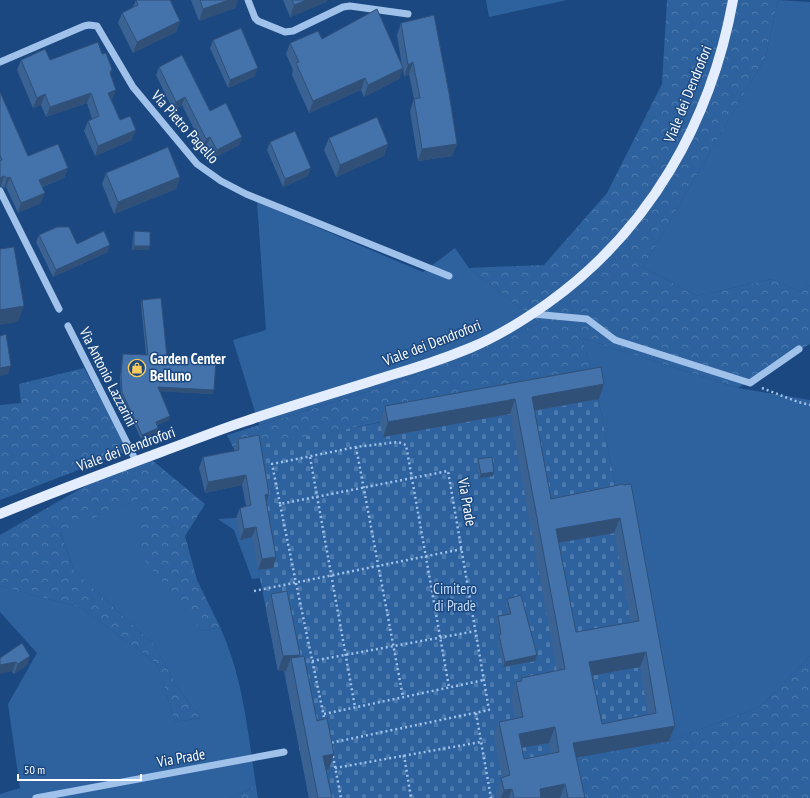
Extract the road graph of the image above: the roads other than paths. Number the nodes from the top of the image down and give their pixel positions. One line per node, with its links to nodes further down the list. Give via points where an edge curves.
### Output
1 (248, 0): 3 (street, via 258,21 285,32 343,7)
2 (733, 0): 9 (main road, Viale dei Dendrofori, via 728,32 713,79 681,153 660,186 637,220 614,246 584,274)
3 (362, 4): 4 (street)
4 (408, 14)
5 (0, 62): 7 (street, Via Pietro Pagello, via 84,26 97,26 133,87 202,169 246,194)
6 (0, 191): 8 (street)
7 (449, 276)
8 (59, 309)
9 (533, 314): 11 (street, via 587,319 615,340 750,383); 12 (main road, Viale dei Dendrofori, via 472,347 439,360 246,421)
10 (68, 326): 12 (street, Via Antonio Lazzarini)
11 (798, 349)
12 (136, 461): 13 (main road, Viale dei Dendrofori)
13 (0, 514)
14 (284, 752): 15 (street, Via Prade)
15 (36, 798)

